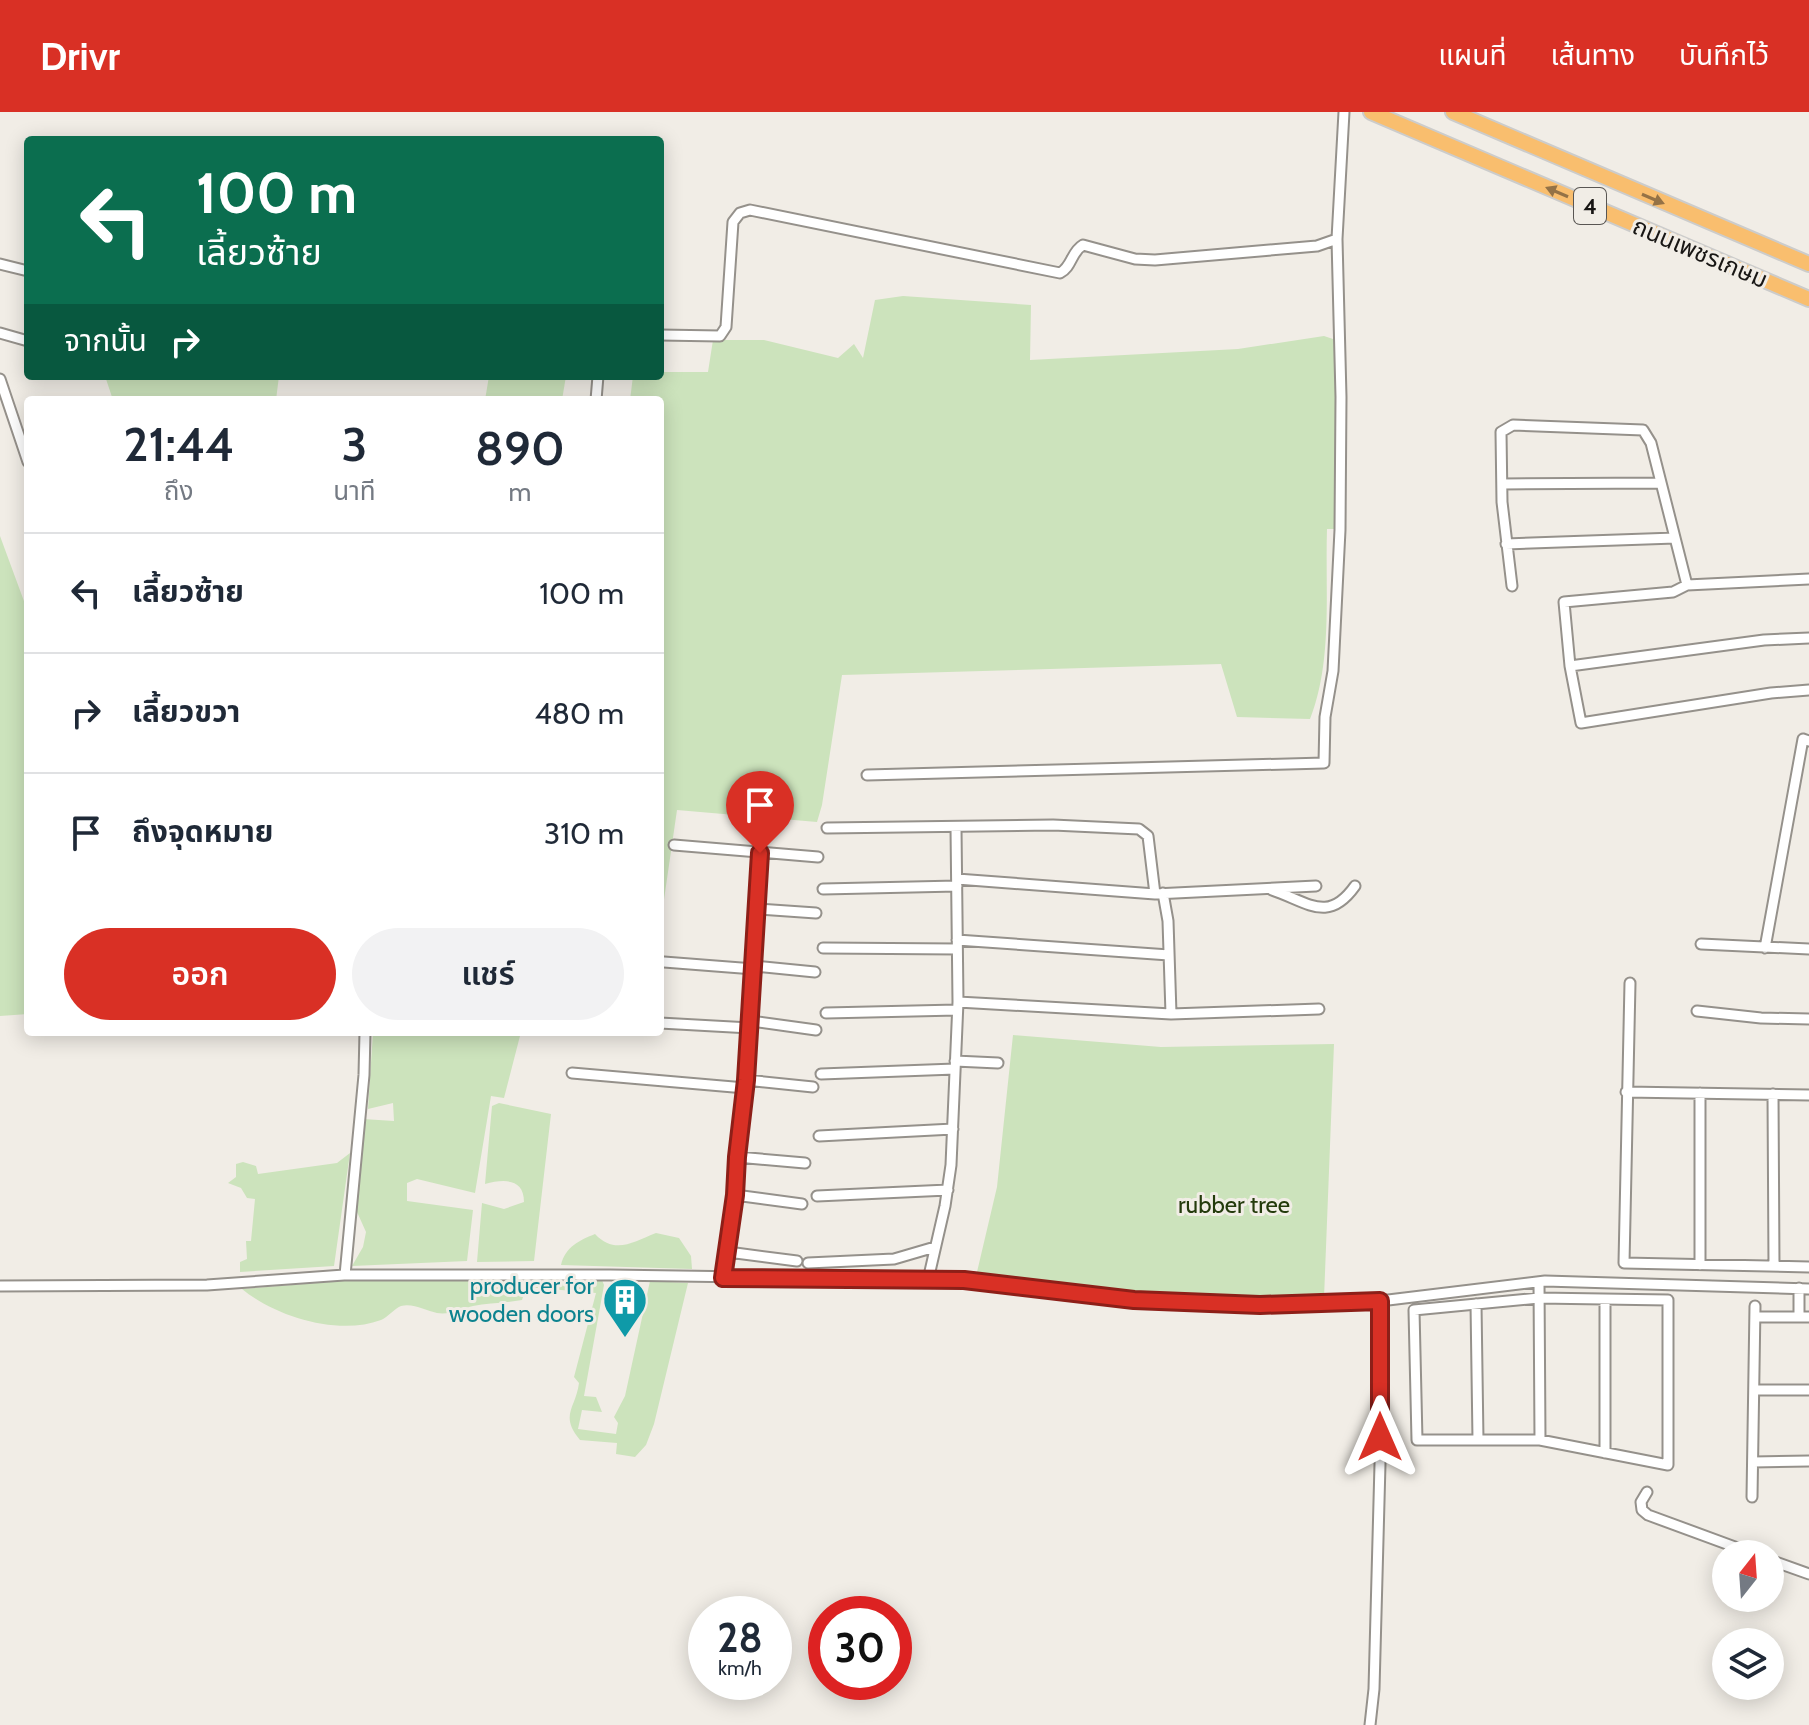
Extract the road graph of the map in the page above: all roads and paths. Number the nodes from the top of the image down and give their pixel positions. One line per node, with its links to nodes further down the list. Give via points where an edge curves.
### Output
1 (1344, 112): 4 (street)
2 (1371, 112): 8 (highway, ถนนเพชรเกษม / 4, one-way to 2)
3 (1453, 112): 6 (highway, ถนนเพชรเกษม / 4, one-way to 6)
4 (1337, 239): 10 (street, via 1289,250 1155,260 1083,245 1060,273 750,210 733,222 726,327 720,336); 25 (street, via 1340,530 1324,763)
5 (0, 264): 7 (street)
6 (1809, 264)
7 (24, 270)
8 (1809, 299)
9 (0, 333): 11 (street)
10 (664, 335)
11 (24, 340)
12 (0, 379): 13 (street)
13 (23, 431)
14 (1661, 483): 15 (street); 15 (street, via 1643,430 1513,425 1501,432); 16 (street)
15 (1503, 484): 17 (street)
16 (1675, 538): 17 (street); 19 (street)
17 (1506, 544): 20 (street)
18 (1809, 579): 19 (street)
19 (1687, 585): 22 (street, via 1673,592 1564,602)
20 (1512, 586)
21 (1809, 638): 22 (street)
22 (1570, 666): 23 (street, via 1581,723)
23 (1809, 690)
24 (1809, 741): 42 (street, via 1803,739)
25 (867, 775)
26 (827, 828): 27 (street)
27 (956, 828): 31 (street); 36 (street, via 1053,825 1143,830)
28 (674, 845): 29 (street)
29 (760, 853): 30 (street); 37 (street)
30 (818, 857)
31 (957, 882): 35 (street); 36 (street); 39 (street)
32 (1316, 886): 34 (street)
33 (1355, 886): 34 (street, via 1345,901 1329,908)
34 (1265, 888): 36 (street)
35 (823, 889)
36 (1159, 894): 44 (street, via 1168,921)
37 (757, 909): 38 (street); 46 (street)
38 (816, 913)
39 (957, 944): 41 (street); 44 (street); 49 (street)
40 (1701, 944): 42 (street)
41 (823, 948)
42 (1765, 948): 43 (street)
43 (1809, 949)
44 (1169, 955): 53 (street)
45 (664, 962): 46 (street)
46 (754, 967): 47 (street); 56 (street)
47 (815, 972)
48 (1630, 983): 65 (street)
49 (958, 1006): 52 (street); 53 (street); 60 (street)
50 (1319, 1009): 53 (street)
51 (1697, 1011): 54 (street)
52 (826, 1013)
53 (1171, 1014)
54 (1809, 1019)
55 (664, 1023): 56 (street)
56 (751, 1025): 57 (street); 63 (street)
57 (816, 1030)
58 (365, 1036): 84 (street)
59 (998, 1063): 60 (street)
60 (955, 1065): 62 (street); 69 (street)
61 (572, 1073): 63 (street)
62 (821, 1074)
63 (746, 1084): 64 (street); 71 (street)
64 (813, 1087)
65 (1626, 1092): 66 (street); 81 (street, via 1624,1263)
66 (1700, 1093): 67 (street); 81 (street)
67 (1773, 1094): 68 (street); 82 (street)
68 (1809, 1095)
69 (953, 1129): 70 (street); 73 (street)
70 (819, 1136)
71 (737, 1157): 72 (street); 74 (street)
72 (805, 1163)
73 (948, 1190): 75 (street); 77 (street)
74 (735, 1195): 76 (street); 78 (street)
75 (817, 1196)
76 (802, 1204)
77 (935, 1247): 80 (street, via 894,1259); 86 (street)
78 (728, 1252): 79 (street); 85 (street)
79 (797, 1261)
80 (808, 1263)
81 (1700, 1265): 82 (street)
82 (1774, 1266): 83 (street)
83 (1809, 1267)
84 (345, 1275): 85 (street); 88 (street, via 207,1285)
85 (723, 1278): 86 (street)
86 (928, 1280): 92 (street, via 1150,1300 1260,1305)
87 (1539, 1282): 89 (street); 90 (street); 92 (street)
88 (0, 1286)
89 (1804, 1289): 96 (street)
90 (1539, 1298): 91 (street); 93 (street); 100 (street)
91 (1605, 1300): 101 (street); 101 (street, via 1668,1300 1668,1465)
92 (1380, 1301): 109 (street)
93 (1476, 1304): 99 (street); 99 (street, via 1414,1310 1417,1440)
94 (1755, 1306): 95 (street)
95 (1755, 1317): 96 (street); 97 (street)
96 (1804, 1317)
97 (1754, 1390): 98 (street); 103 (street)
98 (1809, 1390)
99 (1478, 1440): 100 (street)
100 (1540, 1440): 101 (street)
101 (1605, 1453)
102 (1809, 1461): 103 (street)
103 (1753, 1462): 105 (street)
104 (1647, 1492): 106 (street, via 1641,1502 1648,1515)
105 (1752, 1497)
106 (1716, 1540)
107 (1784, 1565): 108 (street)
108 (1809, 1574)
109 (1370, 1725)

